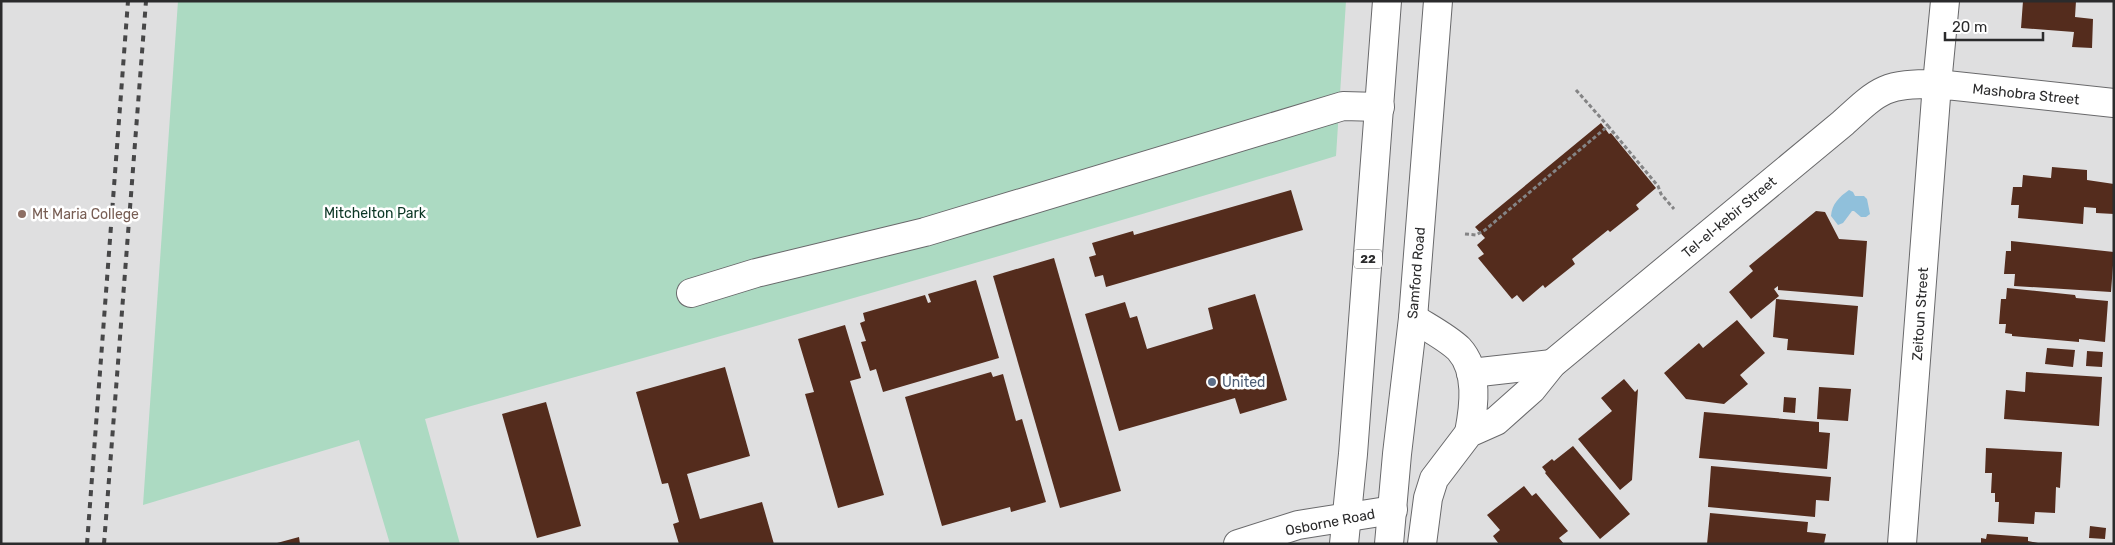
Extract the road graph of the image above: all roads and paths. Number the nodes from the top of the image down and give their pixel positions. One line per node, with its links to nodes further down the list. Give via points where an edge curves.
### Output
1 (1387, 1): 7 (street, 22)
2 (1438, 1): 12 (street, Samford Road)
3 (1945, 1): 4 (street)
4 (1938, 84): 6 (street, Mashobra Street); 13 (street, Tel-el-kebir Street, via 1903,84 1872,96); 22 (street, Zeitoun Street)
5 (1576, 90): 8 (path)
6 (2114, 103)
7 (1380, 107): 11 (street, via 1343,106 925,232 756,273); 17 (street, 22)
8 (1608, 126): 9 (path); 10 (path, via 1485,230 1476,235)
9 (1674, 209)
10 (1465, 234)
11 (690, 293)
12 (1413, 318): 14 (street, via 1459,349); 16 (street, Samford Road)
13 (1552, 364): 14 (street); 15 (street, Tel-el-kebir Street, via 1532,389 1496,421)
14 (1471, 373): 15 (street, via 1474,408)
15 (1469, 433): 21 (street, via 1434,479)
16 (1393, 510): 17 (street, Osborne Road); 20 (street, Samford Road)
17 (1346, 517): 18 (street, Osborne Road, via 1298,525); 19 (street, 22)
18 (1238, 544)
19 (1344, 544)
20 (1389, 544)
21 (1422, 544)
22 (1902, 544)

